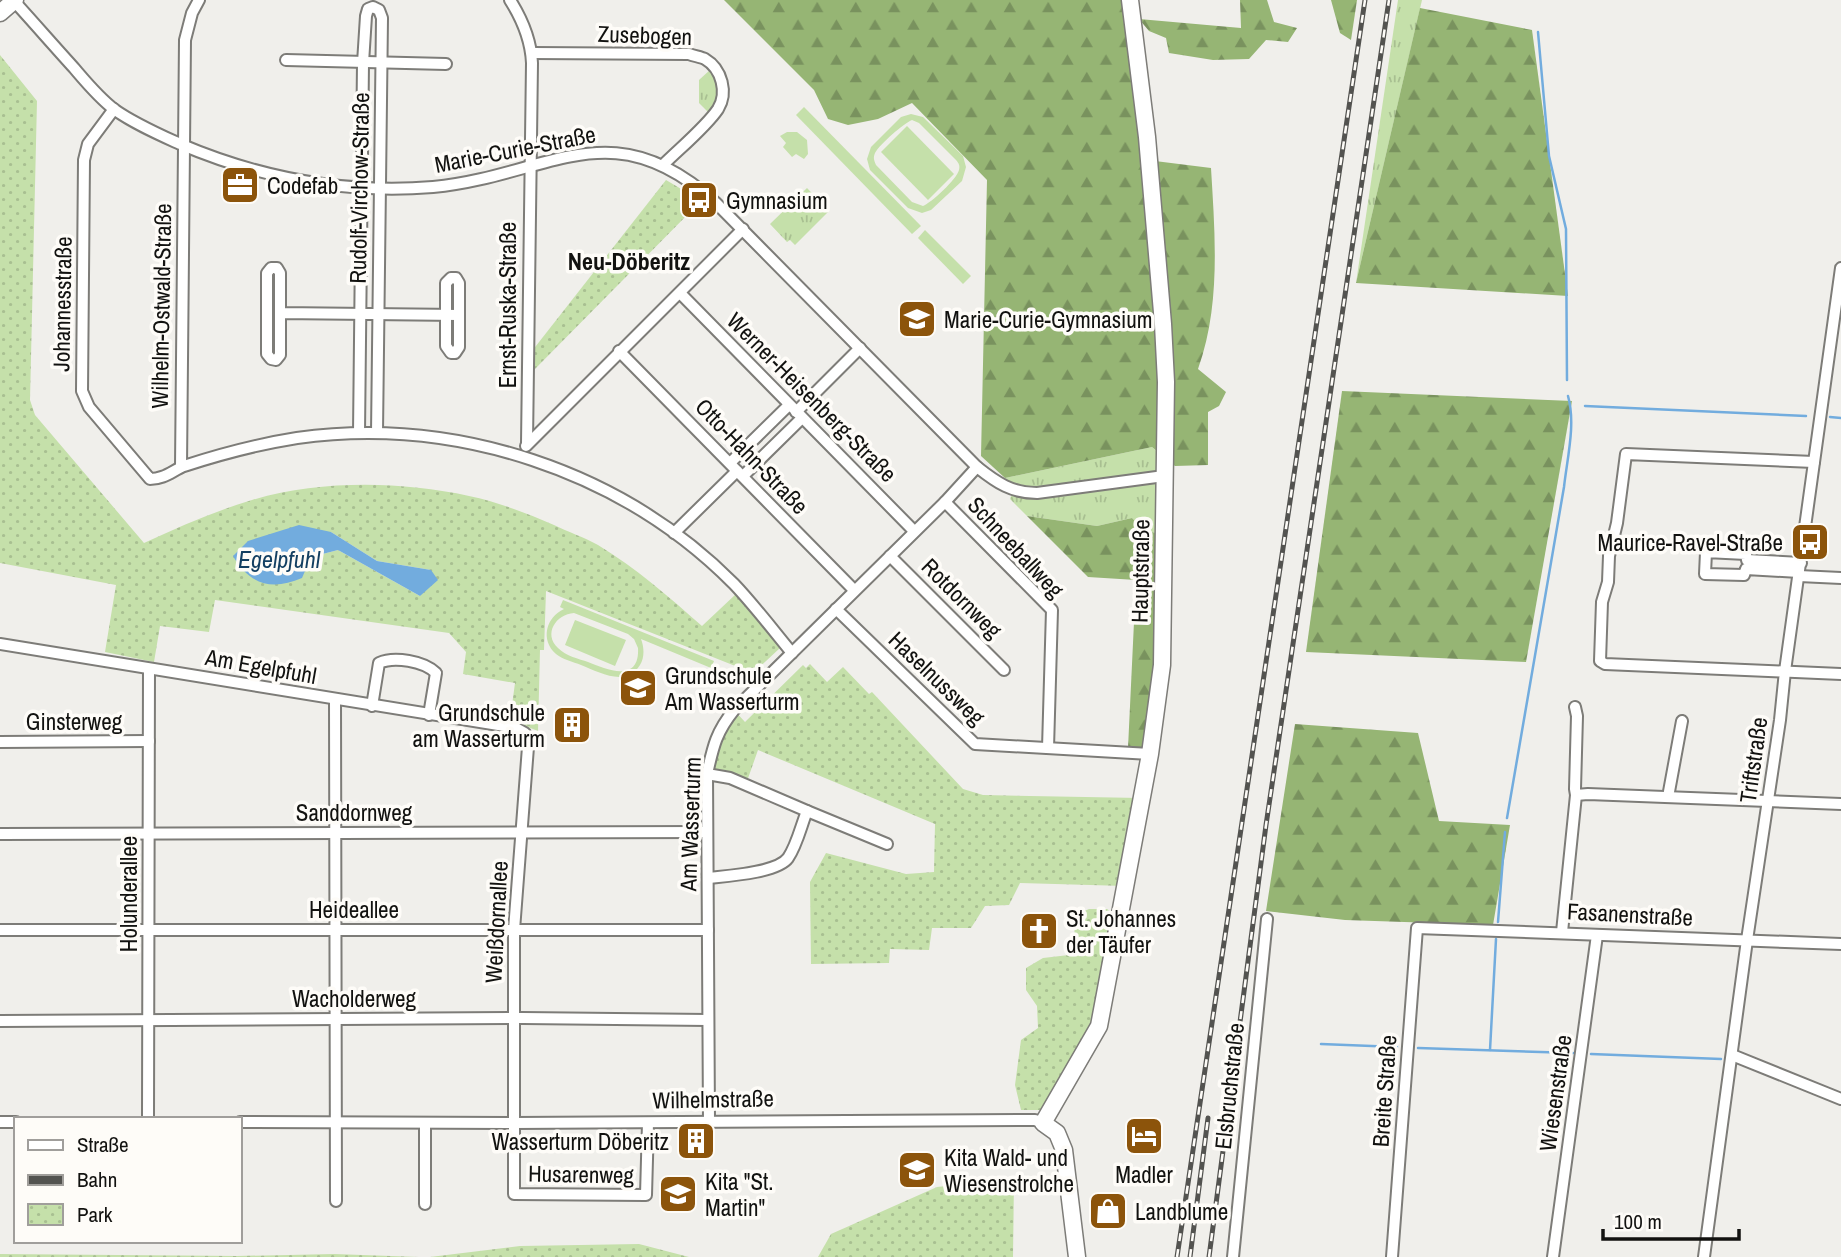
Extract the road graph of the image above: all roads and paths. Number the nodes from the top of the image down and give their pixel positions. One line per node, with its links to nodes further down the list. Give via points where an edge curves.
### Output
1 (199, 0): 12 (street, Wilhelm-Ostwald-Straße, via 185,40)
2 (510, 0): 6 (street)
3 (1130, 0): 36 (street, Hauptstraße, via 1163,324)
4 (15, 1): 5 (street); 11 (street, Marie-Curie-Straße)
5 (0, 13)
6 (532, 53): 13 (street, Zusebogen, via 689,54 713,65 722,83 718,108); 14 (street, Ernst-Ruska-Straße)
7 (286, 60): 8 (street, Rudolf-Virchow-Straße)
8 (363, 63): 9 (street, Rudolf-Virchow-Straße); 9 (street, Rudolf-Virchow-Straße, via 366,16 373,7 382,18); 15 (street, Rudolf-Virchow-Straße)
9 (382, 63): 10 (street, Rudolf-Virchow-Straße); 16 (street, Rudolf-Virchow-Straße)
10 (446, 64)
11 (114, 109): 12 (street, Marie-Curie-Straße); 33 (street, Johannesstraße, via 88,144 85,160 82,391 89,407 150,479)
12 (184, 145): 15 (street, Marie-Curie-Straße, via 266,174); 33 (street, Wilhelm-Ostwald-Straße)
13 (663, 165): 14 (street, Marie-Curie-Straße, via 620,152 592,152); 17 (street, Marie-Curie-Straße, via 691,181)
14 (529, 167): 16 (street, Marie-Curie-Straße, via 432,187); 30 (street, Ernst-Ruska-Straße)
15 (362, 187): 16 (street, Marie-Curie-Straße); 21 (street, Rudolf-Virchow-Straße)
16 (381, 187): 22 (street, Rudolf-Virchow-Straße)
17 (743, 229): 19 (street); 25 (street, Marie-Curie-Straße)
18 (1841, 268): 32 (street, Triftstraße)
19 (680, 293): 26 (street); 27 (street, Werner-Heisenberg-Straße)
20 (280, 313): 20 (street, via 280,274 271,268 267,272 267,354 276,360 280,355); 21 (street, Rudolf-Virchow-Straße)
21 (360, 314): 22 (street, Rudolf-Virchow-Straße); 28 (street, Rudolf-Virchow-Straße)
22 (379, 314): 24 (street, Rudolf-Virchow-Straße); 29 (street, Rudolf-Virchow-Straße)
23 (459, 314): 24 (street, Rudolf-Virchow-Straße); 24 (street, via 458,280 451,278 446,283); 24 (street, via 455,353 446,346)
24 (446, 315)
25 (860, 348): 27 (street); 34 (street, Marie-Curie-Straße)
26 (620, 351): 30 (street); 35 (street, Otto-Hahn-Straße)
27 (796, 412): 35 (street); 35 (street); 38 (street, Werner-Heisenberg-Straße)
28 (359, 433): 29 (street, Johannesstraße); 33 (street, Johannesstraße, via 266,444)
29 (377, 433): 31 (street, Johannesstraße, via 478,444)
30 (527, 443): 31 (street)
31 (523, 456): 39 (street, Johannesstraße, via 629,503)
32 (1814, 462): 42 (street, Triftstraße); 50 (street, via 1626,454 1602,603 1600,661 1605,664)
33 (181, 467)
34 (977, 467): 36 (street, Marie-Curie-Straße, via 998,484 1023,493); 37 (street, Am Wasserturm)
35 (736, 470): 39 (street); 44 (street, Otto-Hahn-Straße)
36 (1164, 476): 61 (street, Hauptstraße, via 1162,665)
37 (945, 502): 38 (street, Am Wasserturm); 60 (street, Schneeballweg, via 1052,610)
38 (915, 531): 40 (street, Am Wasserturm)
39 (674, 533): 47 (street, Johannesstraße, via 733,583)
40 (890, 555): 44 (street, Am Wasserturm); 49 (street, Rotdornweg)
41 (1747, 564): 42 (street)
42 (1800, 570): 43 (street); 50 (street, Triftstraße)
43 (1841, 578)
44 (854, 590): 45 (street, Am Wasserturm)
45 (835, 609): 47 (street, Am Wasserturm); 60 (street, Haselnussweg, via 970,741)
46 (0, 644): 48 (street, Am Egelpfuhl)
47 (792, 653): 62 (street, Am Wasserturm, via 720,727)
48 (149, 668): 52 (street, Am Egelpfuhl); 58 (street, Holunderallee)
49 (1004, 670)
50 (1785, 671): 51 (street); 65 (street, Triftstraße)
51 (1841, 674)
52 (335, 700): 53 (street, Am Egelpfuhl); 71 (street)
53 (372, 706): 55 (street, Am Egelpfuhl); 55 (street, via 379,663 389,659 429,667 436,673)
54 (1574, 707): 63 (street)
55 (429, 715): 57 (street, Am Egelpfuhl)
56 (1682, 721): 64 (street)
57 (516, 728): 68 (street, Weißdornallee, via 525,733 528,747)
58 (149, 741): 59 (street, Ginsterweg); 70 (street, Holunderallee)
59 (0, 742)
60 (1048, 748): 61 (street, Haselnussweg)
61 (1150, 754): 99 (street, Hauptstraße, via 1099,1026)
62 (707, 775): 67 (street, via 738,781); 69 (street, Am Wasserturm)
63 (1576, 795): 64 (street); 82 (street)
64 (1668, 797): 65 (street)
65 (1768, 801): 66 (street); 84 (street, Triftstraße)
66 (1841, 804)
67 (807, 811): 73 (street); 74 (street, via 781,864)
68 (522, 831): 69 (street, Sanddornweg); 71 (street, Sanddornweg); 80 (street, Weißdornallee)
69 (708, 832): 74 (street, Am Wasserturm)
70 (149, 833): 71 (street, Sanddornweg); 72 (street, Sanddornweg); 78 (street, Holunderallee)
71 (335, 833): 79 (street)
72 (0, 834)
73 (887, 845)
74 (708, 878): 81 (street, Am Wasserturm)
75 (1267, 919): 104 (street, Elsbruchstraße)
76 (1417, 928): 82 (street, Fasanenstraße); 105 (street, Breite Straße)
77 (0, 930): 78 (street, Heideallee)
78 (149, 930): 79 (street, Heideallee); 90 (street, Holunderallee)
79 (336, 930): 80 (street, Heideallee); 87 (street)
80 (514, 930): 81 (street, Heideallee); 86 (street, Weißdornallee)
81 (708, 930): 88 (street, Am Wasserturm)
82 (1562, 932): 83 (street, Fasanenstraße)
83 (1597, 935): 84 (street, Fasanenstraße); 106 (street, Wiesenstraße)
84 (1747, 940): 85 (street, Fasanenstraße); 91 (street, Triftstraße)
85 (1841, 944)
86 (513, 1018): 87 (street, Wacholderweg); 88 (street, Wacholderweg); 97 (street, Weißdornallee)
87 (336, 1020): 90 (street, Wacholderweg); 100 (street)
88 (708, 1020): 94 (street, Am Wasserturm)
89 (0, 1021): 90 (street, Wacholderweg)
90 (149, 1021): 93 (street, Holunderallee)
91 (1732, 1055): 92 (street); 107 (street, Triftstraße)
92 (1841, 1099)
93 (148, 1117)
94 (709, 1121): 98 (street, Wilhelmstraße); 99 (street, Wilhelmstraße)
95 (242, 1122): 100 (street, Wilhelmstraße)
96 (425, 1123): 97 (street, Wilhelmstraße); 100 (street, Wilhelmstraße); 102 (street)
97 (514, 1123): 98 (street, Wilhelmstraße); 98 (street, Husarenweg, via 514,1194 646,1195)
98 (648, 1123)
99 (1043, 1123): 103 (street, via 1057,1132 1065,1150)
100 (335, 1124): 101 (street)
101 (336, 1201)
102 (425, 1204)
103 (1077, 1257)
104 (1233, 1257)
105 (1392, 1257)
106 (1553, 1257)
107 (1704, 1257)

